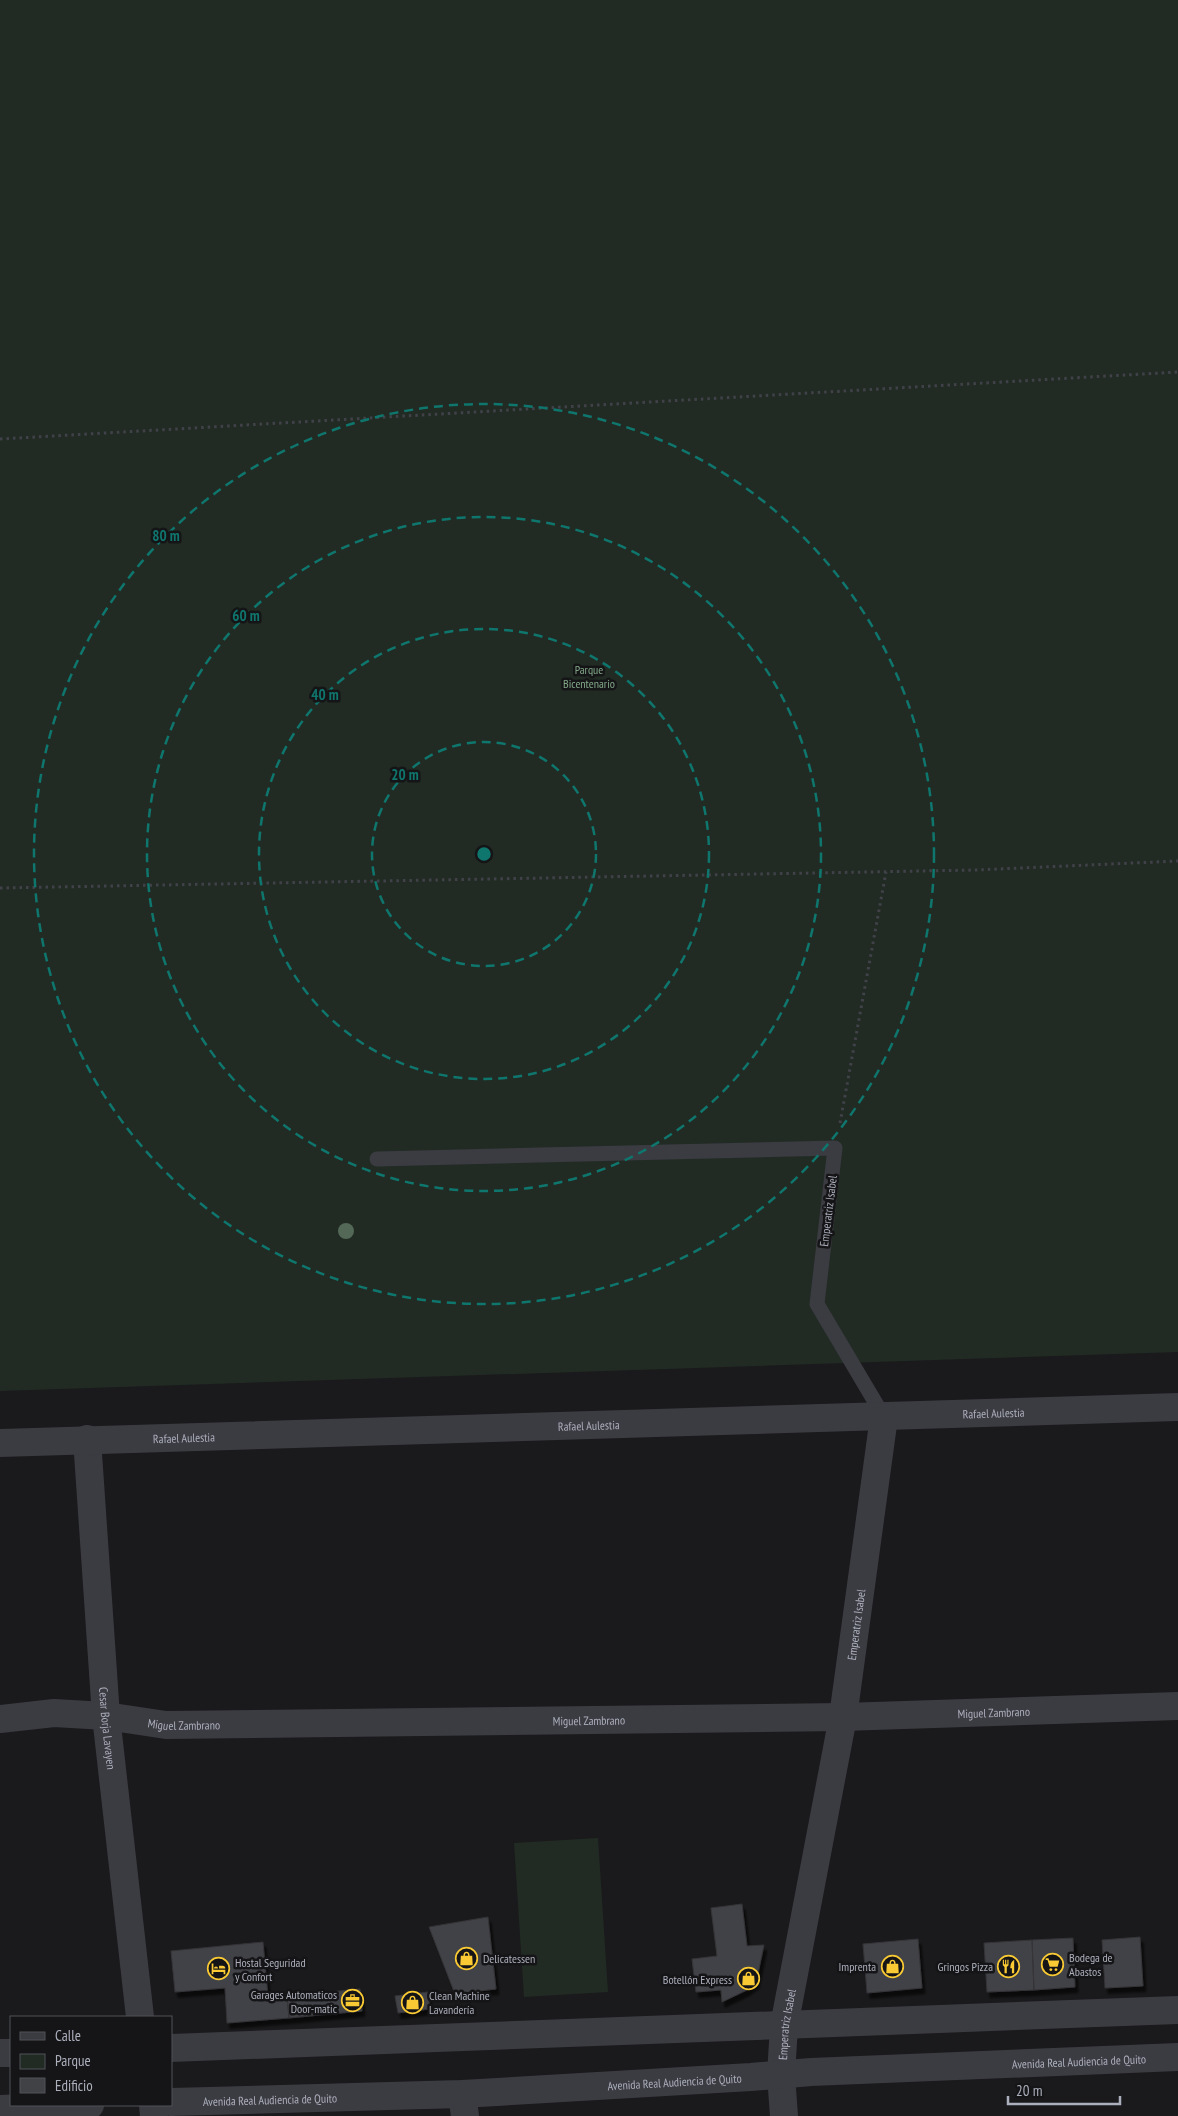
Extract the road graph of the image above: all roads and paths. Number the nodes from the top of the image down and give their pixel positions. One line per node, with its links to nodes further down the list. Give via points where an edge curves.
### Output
1 (1178, 372): 2 (path)
2 (0, 439)
3 (1178, 861): 4 (path)
4 (886, 872): 5 (path); 6 (path)
5 (0, 888)
6 (835, 1148): 7 (lane); 9 (lane, Emperatriz Isabel, via 817,1304)
7 (377, 1159)
8 (1178, 1407): 9 (street, Rafael Aulestia)
9 (884, 1416): 10 (street, Rafael Aulestia); 14 (street, Emperatriz Isabel)
10 (87, 1439): 11 (street, Rafael Aulestia); 13 (street, Cesar Borja Lavayen)
11 (0, 1443)
12 (1178, 1706): 14 (street, Miguel Zambrano)
13 (106, 1716): 14 (street, Miguel Zambrano, via 166,1725); 15 (street, Miguel Zambrano, via 54,1712); 17 (street, Cesar Borja Lavayen)
14 (843, 1717): 18 (street, Emperatriz Isabel)
15 (0, 1719)
16 (1178, 2010): 18 (street)
17 (140, 2016)
18 (784, 2026): 19 (street); 21 (street, Emperatriz Isabel)
19 (172, 2048)
20 (1178, 2057): 21 (street, Avenida Real Audiencia de Quito)
21 (781, 2075): 23 (street, Avenida Real Audiencia de Quito); 26 (street, Emperatriz Isabel)
22 (172, 2102): 23 (street, Avenida Real Audiencia de Quito)
23 (463, 2105)
24 (68, 2106): 25 (street)
25 (0, 2109)
26 (784, 2116)

